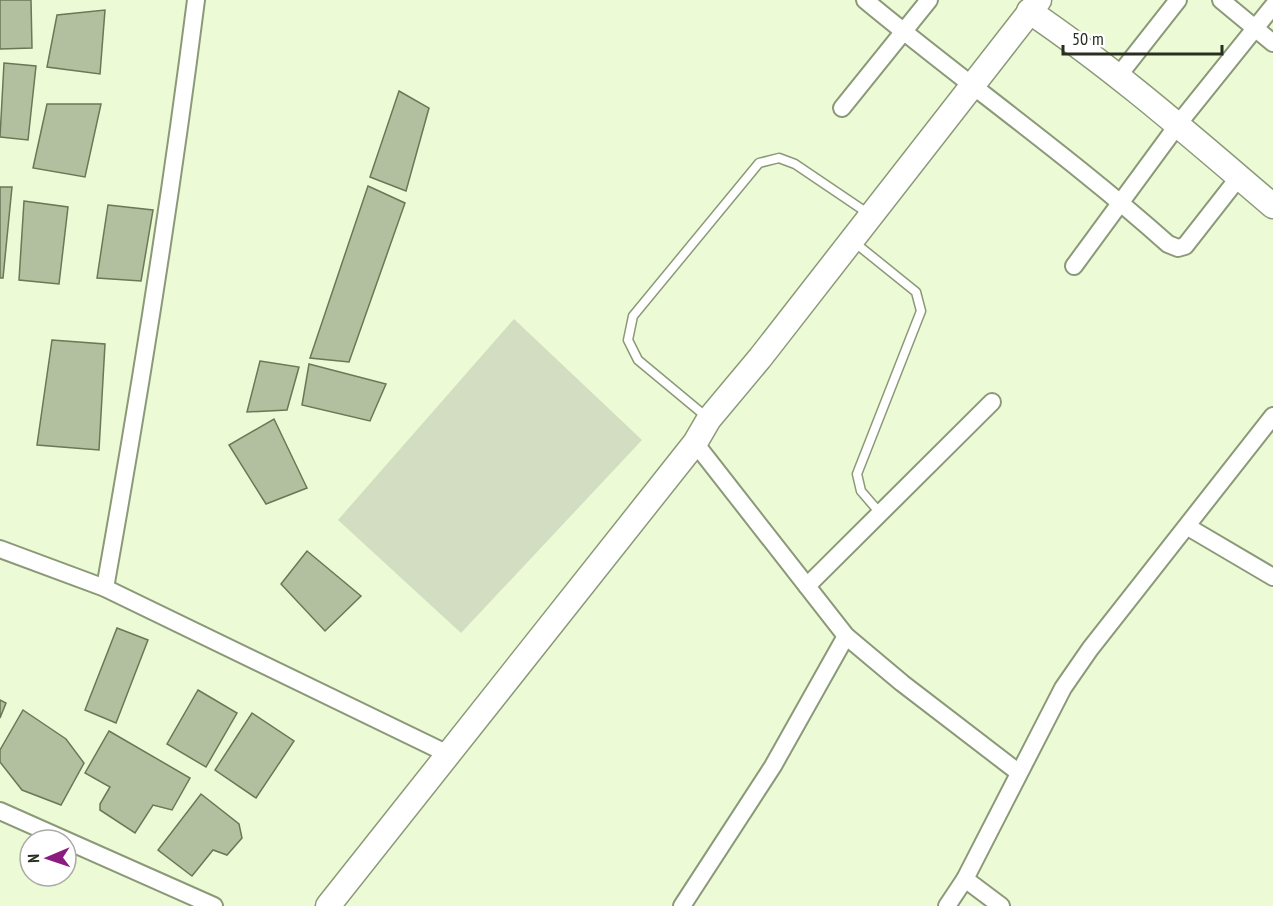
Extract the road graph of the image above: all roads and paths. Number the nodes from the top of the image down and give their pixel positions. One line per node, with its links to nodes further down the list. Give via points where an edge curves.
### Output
1 (196, 0): 30 (street, via 147,351)
2 (866, 0): 9 (street)
3 (929, 0): 9 (street)
4 (1178, 0): 11 (street)
5 (1221, 0): 8 (street)
6 (1028, 4): 11 (street); 12 (street)
7 (1273, 6): 8 (street)
8 (1256, 28): 10 (street); 14 (street)
9 (903, 31): 12 (street); 13 (street)
10 (1273, 43)
11 (1119, 75): 14 (street)
12 (972, 87): 16 (street); 18 (street)
13 (842, 108)
14 (1179, 123): 15 (street); 16 (street)
15 (1239, 177): 16 (street, via 1185,246 1178,248 1168,244); 17 (street)
16 (1121, 201): 20 (street)
17 (1273, 206)
18 (871, 215): 19 (street); 23 (lane, via 795,164 779,158 759,163 633,316 628,340 638,360)
19 (851, 240): 23 (street); 25 (lane, via 916,292 921,311 857,474 861,491)
20 (1074, 266)
21 (992, 402): 25 (street)
22 (1273, 416): 26 (street)
23 (709, 419): 24 (street)
24 (695, 443): 29 (street); 32 (street)
25 (880, 513): 29 (street)
26 (1188, 527): 28 (street); 33 (street, via 1083,659)
27 (0, 549): 30 (street)
28 (1273, 577)
29 (807, 586): 31 (street)
30 (105, 588): 32 (street)
31 (846, 636): 33 (street); 38 (street, via 773,766)
32 (450, 754): 37 (street)
33 (1018, 772): 35 (street)
34 (3, 818): 36 (street)
35 (965, 879): 39 (street); 40 (street)
36 (214, 906)
37 (328, 906)
38 (682, 906)
39 (947, 906)
40 (1001, 906)

